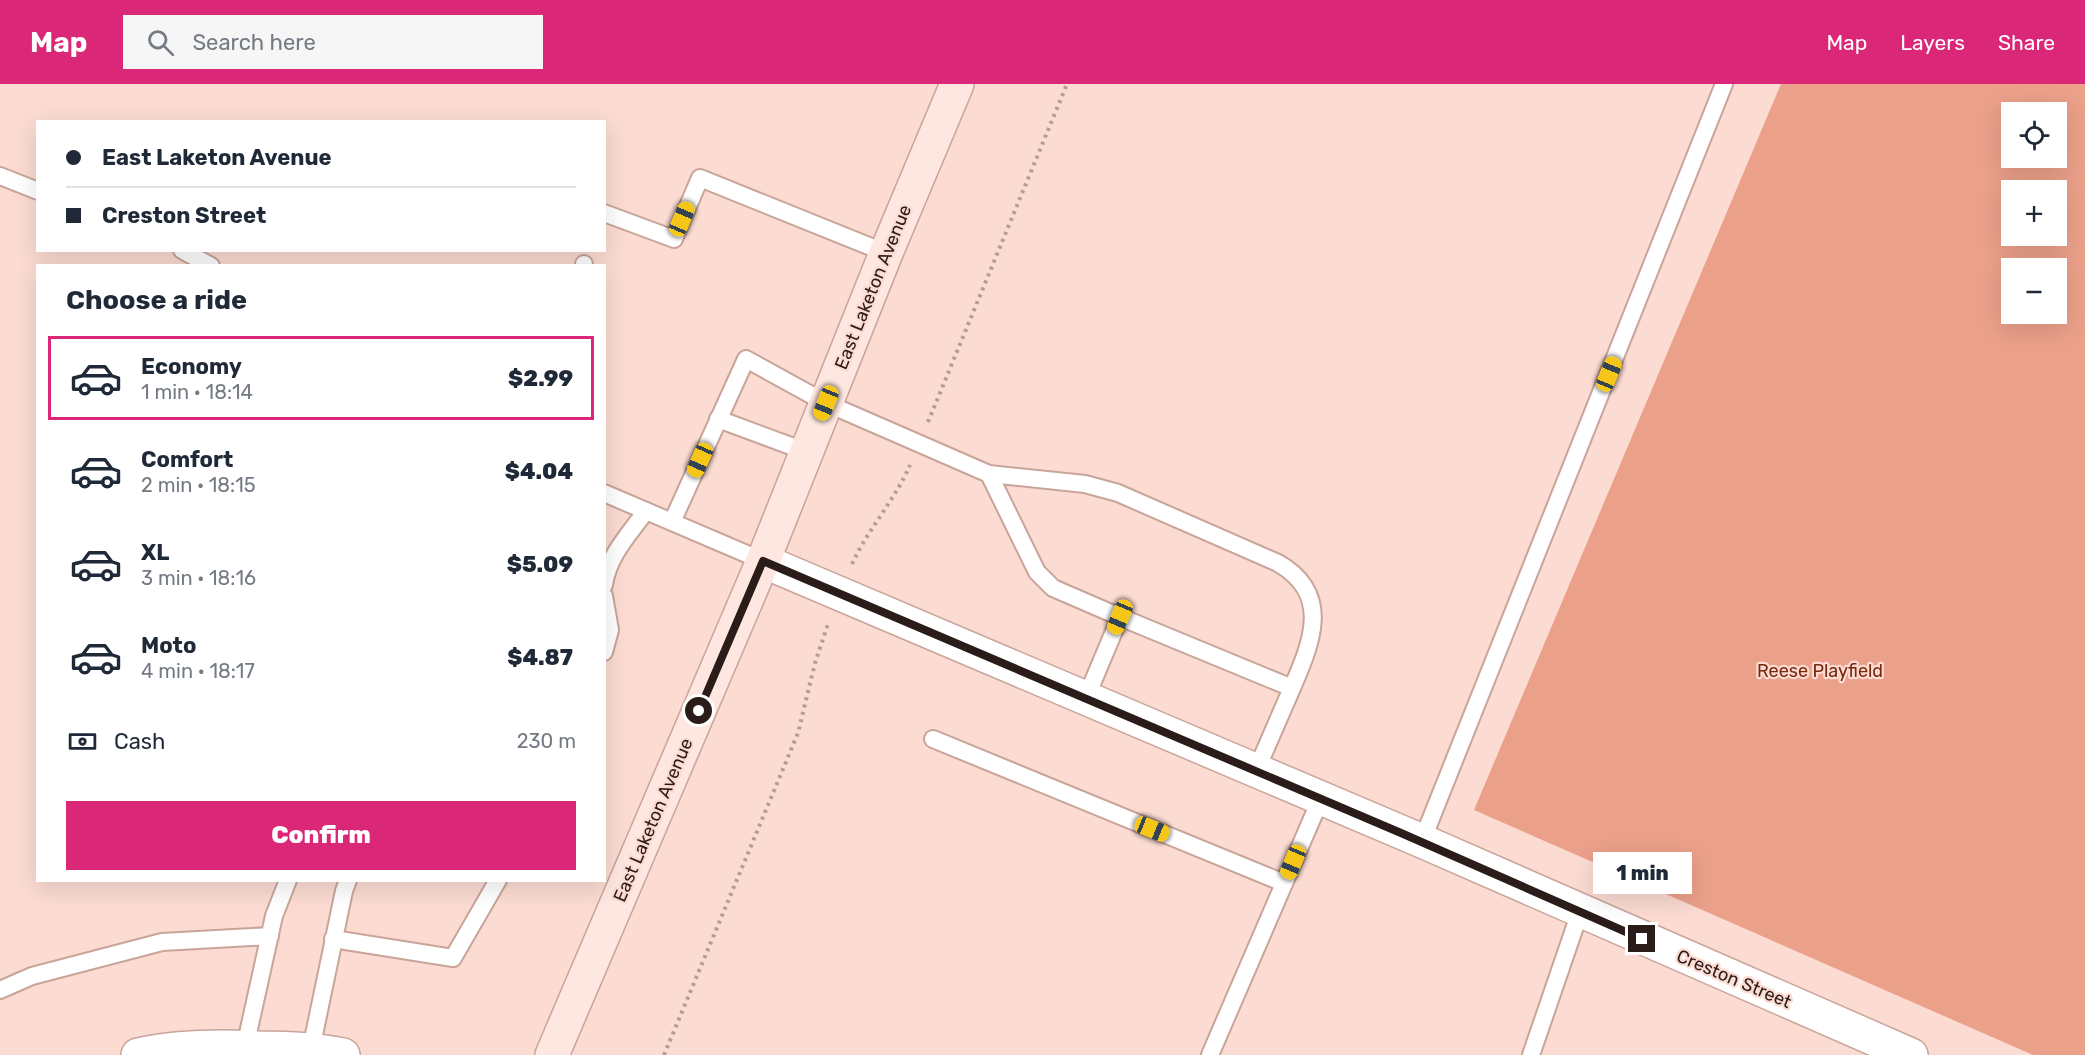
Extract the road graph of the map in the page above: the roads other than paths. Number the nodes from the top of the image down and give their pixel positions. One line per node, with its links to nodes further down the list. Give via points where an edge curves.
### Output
1 (957, 84): 7 (main road, East Laketon Avenue)
2 (1724, 84): 26 (lane)
3 (0, 176): 4 (lane)
4 (36, 190)
5 (606, 214): 7 (lane, via 674,239 700,178)
6 (186, 252): 8 (lane)
7 (886, 253): 9 (main road, East Laketon Avenue)
8 (207, 264)
9 (826, 403): 10 (lane, via 746,359); 11 (main road, East Laketon Avenue); 12 (lane)
10 (718, 419): 11 (lane); 15 (lane)
11 (807, 452): 16 (main road, East Laketon Avenue)
12 (989, 474): 19 (lane, via 1044,581); 21 (lane, via 1085,484 1118,492 1293,572 1308,596 1313,627 1307,654)
13 (606, 494): 14 (lane)
14 (646, 511): 15 (lane); 17 (lane, via 616,551)
15 (672, 522): 16 (lane)
16 (763, 561): 22 (street, Creston Street); 39 (main road, East Laketon Avenue)
17 (606, 577)
18 (606, 607): 20 (lane, via 610,630)
19 (1120, 617): 21 (lane); 22 (lane)
20 (606, 645)
21 (1292, 688): 24 (lane)
22 (1086, 698): 24 (street, Creston Street)
23 (933, 739): 30 (lane)
24 (1256, 771): 25 (street, Creston Street)
25 (1321, 798): 26 (street, Creston Street); 30 (lane)
26 (1422, 842): 31 (street, Creston Street)
27 (287, 882): 32 (lane)
28 (347, 882): 33 (lane)
29 (497, 882): 33 (lane, via 453,958)
30 (1284, 883): 40 (lane)
31 (1580, 912): 41 (lane); 42 (street, Creston Street)
32 (270, 936): 34 (lane, via 162,942 32,976); 35 (lane)
33 (333, 939): 36 (lane)
34 (0, 990)
35 (245, 1047): 36 (street); 37 (street, via 161,1050)
36 (311, 1049): 38 (street)
37 (138, 1055)
38 (343, 1055)
39 (552, 1055)
40 (1210, 1055)
41 (1531, 1055)
42 (1911, 1055)

